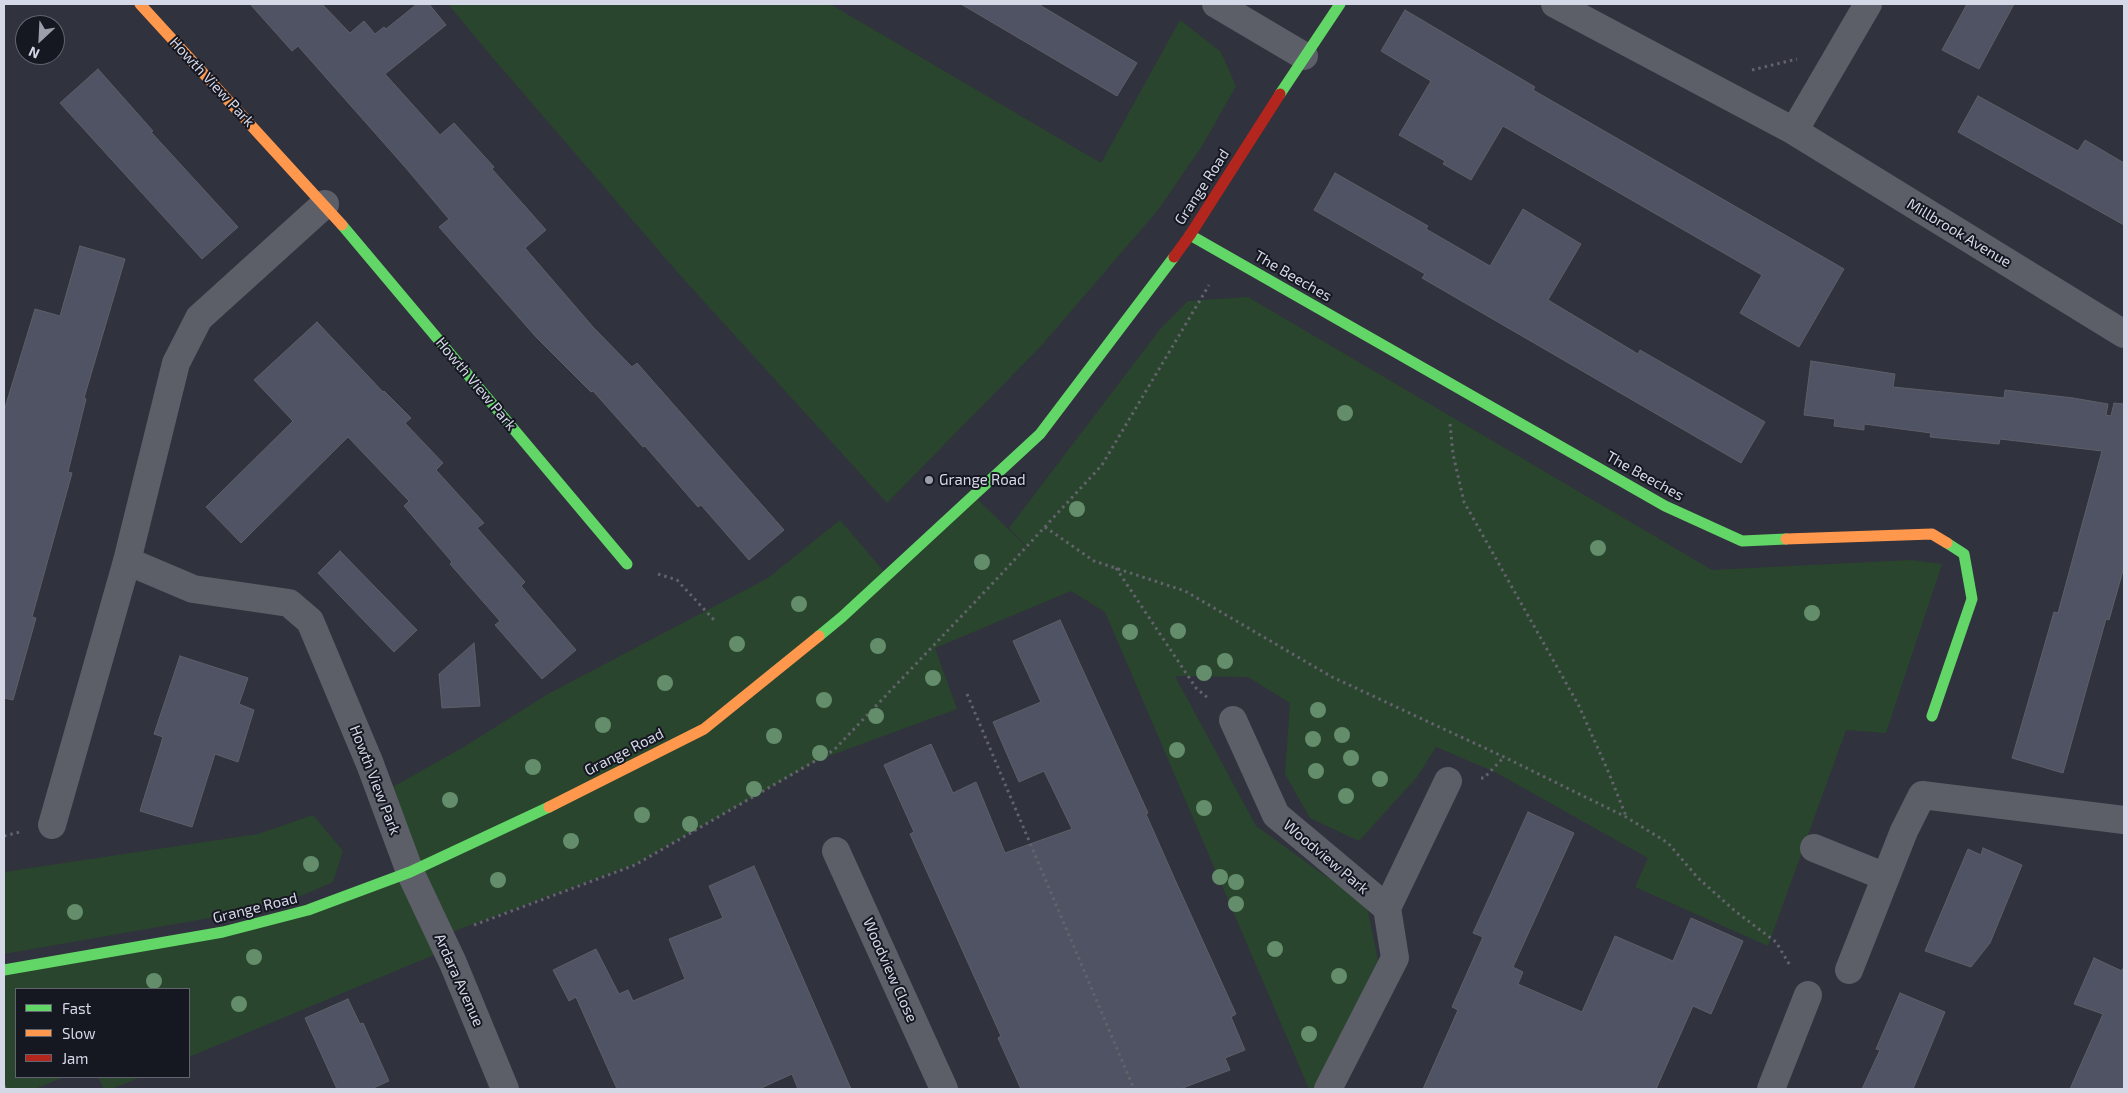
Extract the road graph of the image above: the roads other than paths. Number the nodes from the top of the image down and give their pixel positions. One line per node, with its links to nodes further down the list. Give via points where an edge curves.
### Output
1 (140, 4): 8 (street, Howth View Park)
2 (1216, 4): 6 (street)
3 (1340, 4): 6 (street, Grange Road)
4 (1555, 4): 7 (street, Millbrook Avenue)
5 (1868, 4): 7 (street)
6 (1304, 56): 9 (street, Grange Road)
7 (1794, 131): 10 (street, Millbrook Avenue)
8 (325, 204): 11 (street, via 199,318 176,363); 12 (street, Howth View Park)
9 (1190, 235): 13 (street, The Beeches, via 1666,506 1742,541 1932,534 1964,554 1972,599); 20 (street, Grange Road, via 1040,434 842,617 704,729)
10 (2124, 334)
11 (127, 561): 17 (street); 20 (street, Howth View Park, via 193,589 289,603 310,621 370,764)
12 (627, 564)
13 (1932, 716)
14 (1233, 720): 22 (street, Woodview Park, via 1276,815)
15 (1448, 781): 22 (street)
16 (2124, 820): 21 (street, via 1922,796)
17 (52, 825)
18 (1814, 848): 21 (street)
19 (836, 852): 27 (street, Woodview Close)
20 (410, 872): 23 (street, Grange Road, via 308,910 223,932); 26 (street, Ardara Avenue, via 453,963)
21 (1886, 877): 24 (street)
22 (1387, 908): 28 (street, via 1395,958)
23 (4, 970)
24 (1849, 970)
25 (1808, 995): 29 (street)
26 (505, 1089)
27 (944, 1089)
28 (1328, 1089)
29 (1771, 1089)

